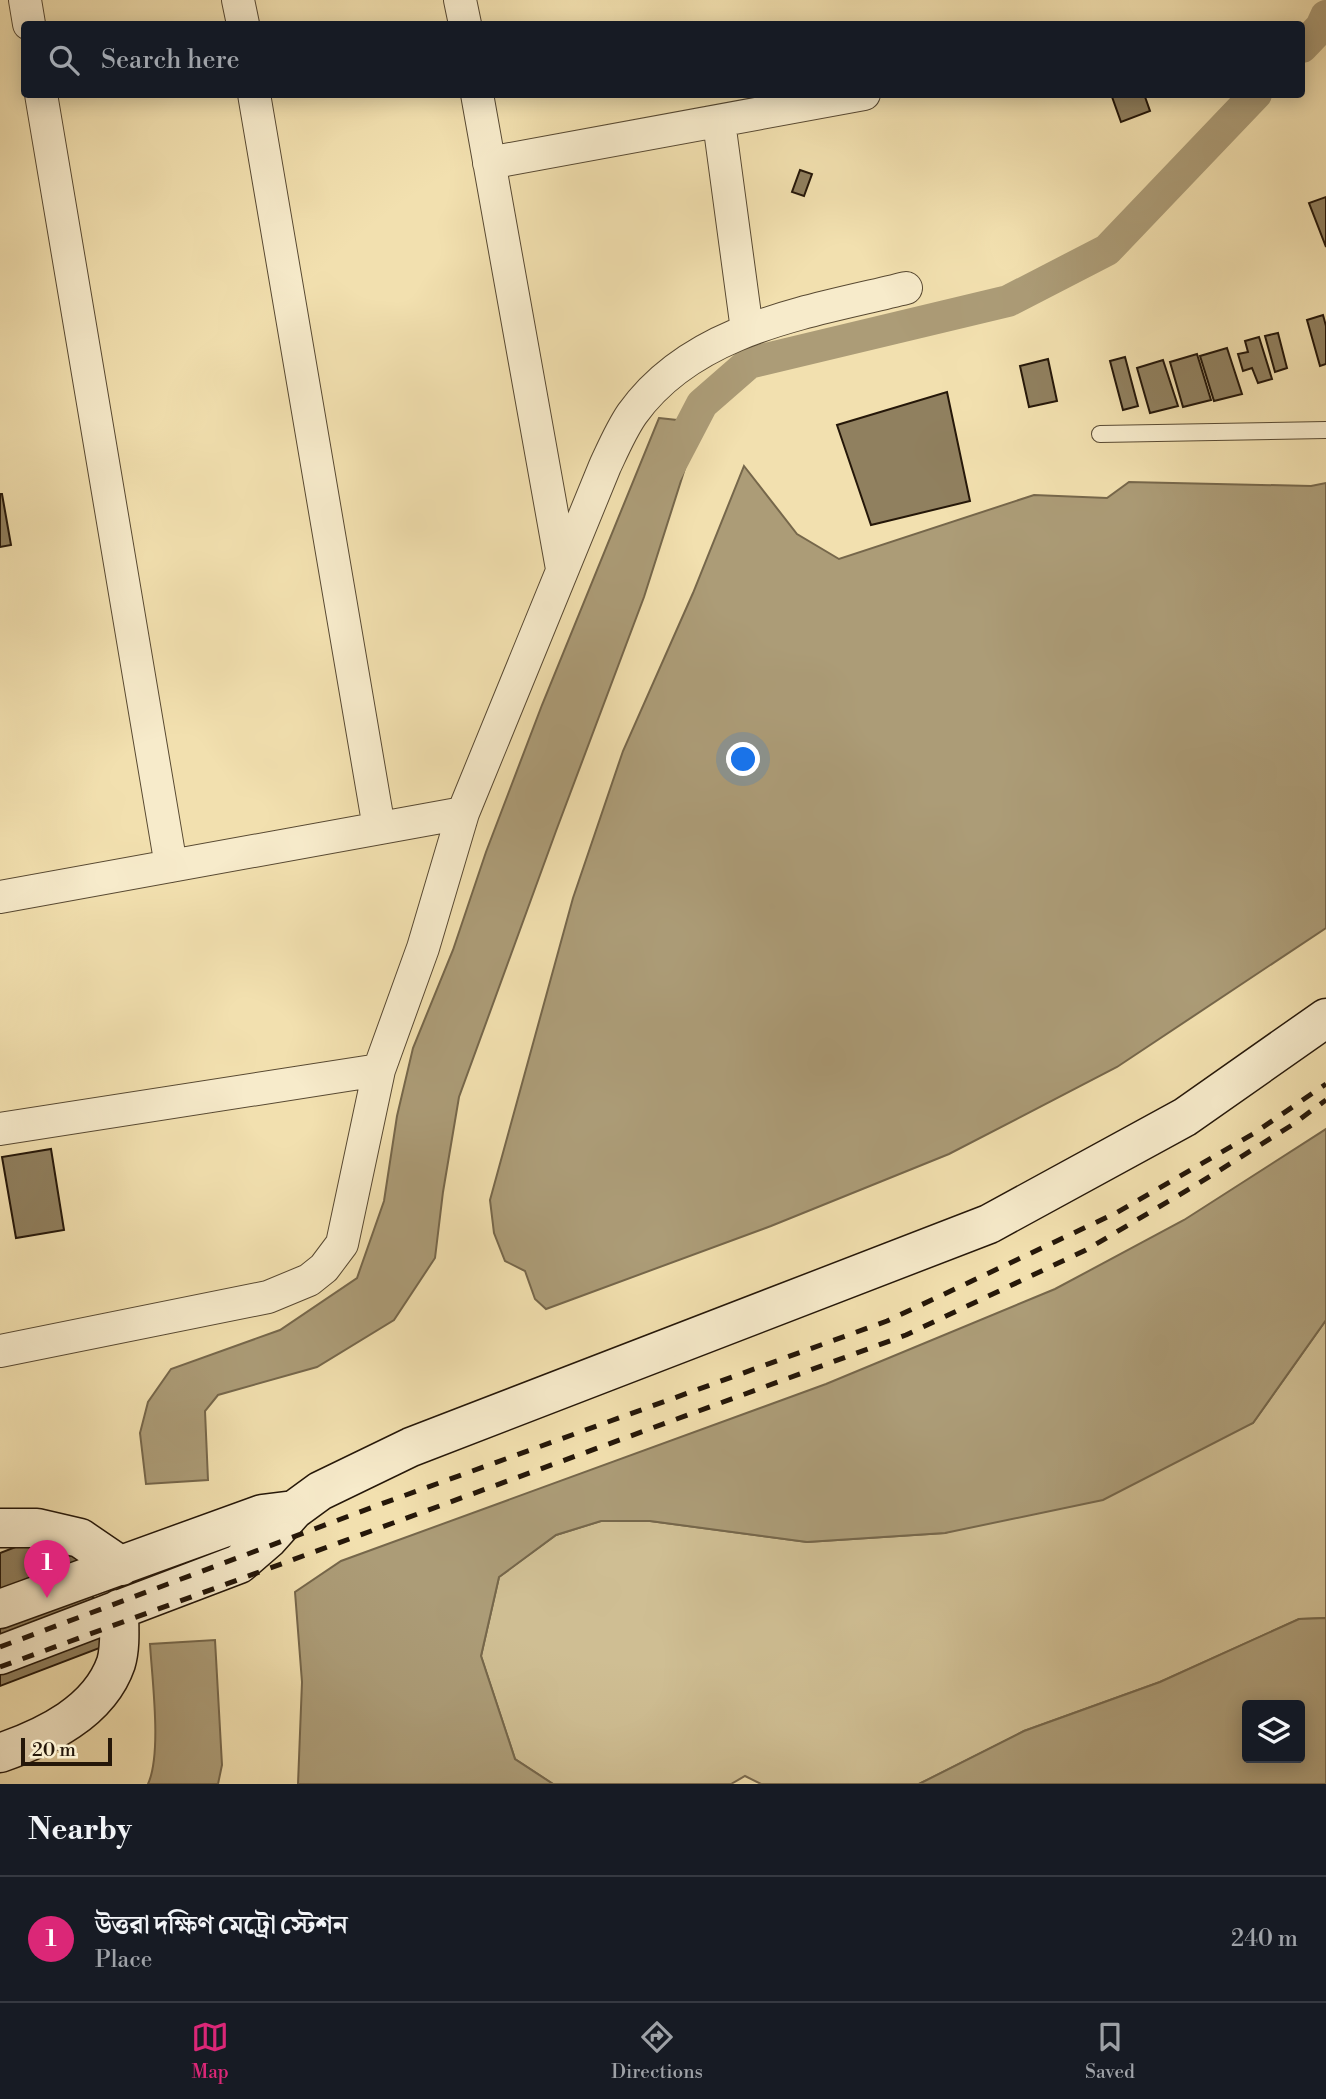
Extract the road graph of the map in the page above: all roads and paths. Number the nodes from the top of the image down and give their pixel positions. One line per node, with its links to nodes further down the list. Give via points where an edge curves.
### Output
1 (25, 0): 4 (street)
2 (239, 0): 5 (street)
3 (460, 0): 6 (street)
4 (28, 21)
5 (242, 21)
6 (464, 21)
7 (42, 98): 20 (street)
8 (255, 98): 19 (street)
9 (478, 98): 12 (street)
10 (843, 98): 11 (street)
11 (719, 122): 12 (street); 14 (street)
12 (489, 163): 17 (street)
13 (906, 288): 14 (street)
14 (747, 330): 17 (street, via 685,363 631,415)
15 (1326, 430): 16 (lane)
16 (1100, 434)
17 (562, 569): 18 (street)
18 (463, 813): 19 (street); 23 (street, via 423,948)
19 (379, 828): 20 (street)
20 (171, 866): 21 (street)
21 (0, 897)
22 (1326, 1018): 26 (main road, via 1185,1117 989,1224 411,1447 320,1492)
23 (379, 1070): 24 (street); 25 (street, via 342,1244 309,1280 268,1297)
24 (0, 1129)
25 (0, 1350)
26 (294, 1510): 28 (main road, via 262,1514); 30 (main road, via 239,1564)
27 (0, 1528): 28 (main road, via 37,1528 80,1538)
28 (121, 1566): 29 (main road)
29 (0, 1609)
30 (119, 1609): 31 (main road); 32 (main road, via 117,1660 107,1685 57,1729)
31 (0, 1654)
32 (0, 1753)

